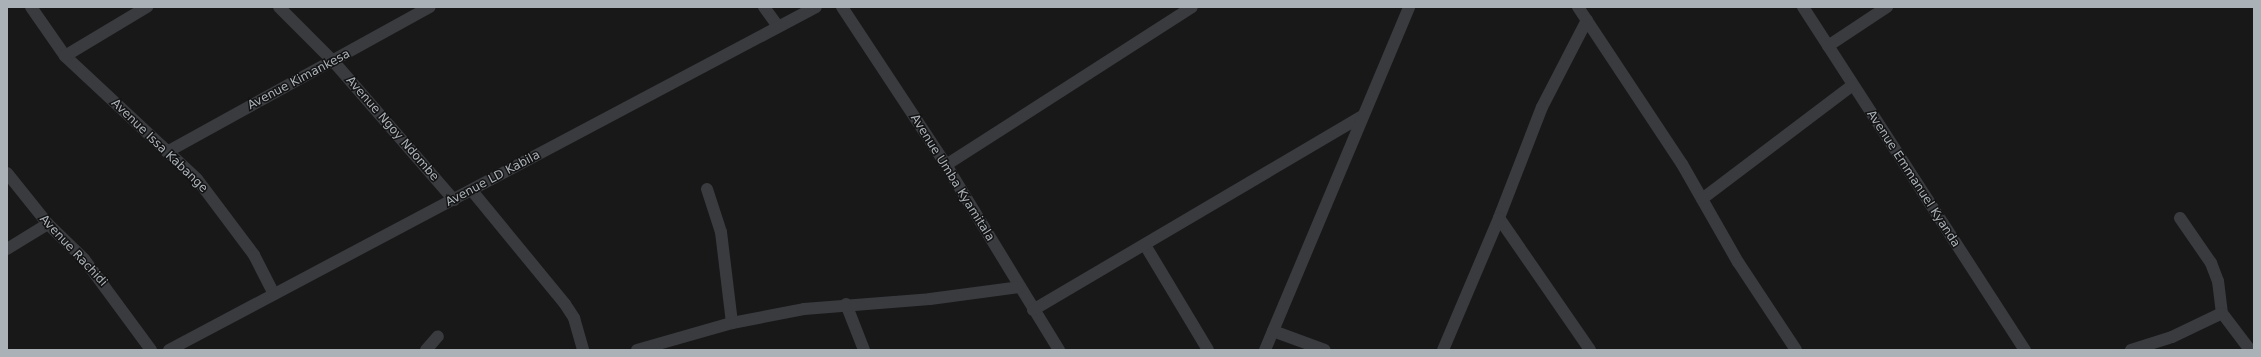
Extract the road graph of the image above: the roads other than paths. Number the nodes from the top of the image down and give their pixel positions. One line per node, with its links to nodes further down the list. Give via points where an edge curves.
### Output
1 (31, 7): 16 (street, Avenue Issa Kabange)
2 (147, 7): 16 (street)
3 (279, 7): 17 (street, Avenue Ngoy Ndombe)
4 (430, 7): 17 (street, Avenue Kimankesa)
5 (764, 7): 14 (street)
6 (816, 7): 14 (street, Avenue LD Kabila)
7 (842, 7): 21 (street, Avenue Umba Kyamitala)
8 (1192, 7): 21 (street)
9 (1409, 7): 19 (street)
10 (1578, 7): 13 (street)
11 (1803, 7): 15 (street, Avenue Emmanuel Kyanda)
12 (1887, 7): 15 (street)
13 (1587, 20): 25 (street); 27 (street, via 1542,108)
14 (778, 26): 24 (street, Avenue LD Kabila, via 657,89)
15 (1828, 46): 18 (street, Avenue Emmanuel Kyanda)
16 (65, 56): 20 (street, Avenue Issa Kabange)
17 (334, 62): 20 (street, Avenue Kimankesa); 26 (street, Avenue Ngoy Ndombe)
18 (1853, 85): 25 (street); 53 (street, Avenue Emmanuel Kyanda)
19 (1360, 117): 30 (street); 38 (street)
20 (167, 152): 33 (street, Avenue Issa Kabange, via 197,179 224,212)
21 (946, 165): 32 (street, Avenue Umba Kyamitala)
22 (7, 172): 29 (street, Avenue Rachidi)
23 (707, 189): 37 (street, via 721,232)
24 (473, 192): 26 (street, Avenue LD Kabila); 43 (street, via 565,304 574,318)
25 (1702, 199): 52 (street)
26 (454, 200): 33 (street, Avenue LD Kabila)
27 (1499, 218): 50 (street); 51 (street)
28 (2180, 218): 36 (street, via 2211,262 2218,281)
29 (48, 224): 31 (street); 40 (street, Avenue Rachidi, via 84,259)
30 (1145, 245): 35 (street); 47 (street)
31 (7, 249)
32 (1020, 286): 34 (street, via 930,299); 35 (street, Avenue Umba Kyamitala)
33 (274, 294): 41 (street, Avenue LD Kabila)
34 (846, 304): 37 (street); 45 (street)
35 (1033, 310): 46 (street, Avenue Umba Kyamitala)
36 (2222, 313): 54 (street, via 2172,337); 55 (street)
37 (732, 323): 44 (street)
38 (1273, 331): 48 (street); 49 (street)
39 (438, 336): 42 (street)
40 (151, 350)
41 (169, 350)
42 (426, 350)
43 (583, 350)
44 (637, 350)
45 (864, 350)
46 (1059, 350)
47 (1208, 350)
48 (1265, 350)
49 (1325, 350)
50 (1443, 350)
51 (1590, 350)
52 (1796, 350)
53 (2025, 350)
54 (2131, 350)
55 (2250, 350)

